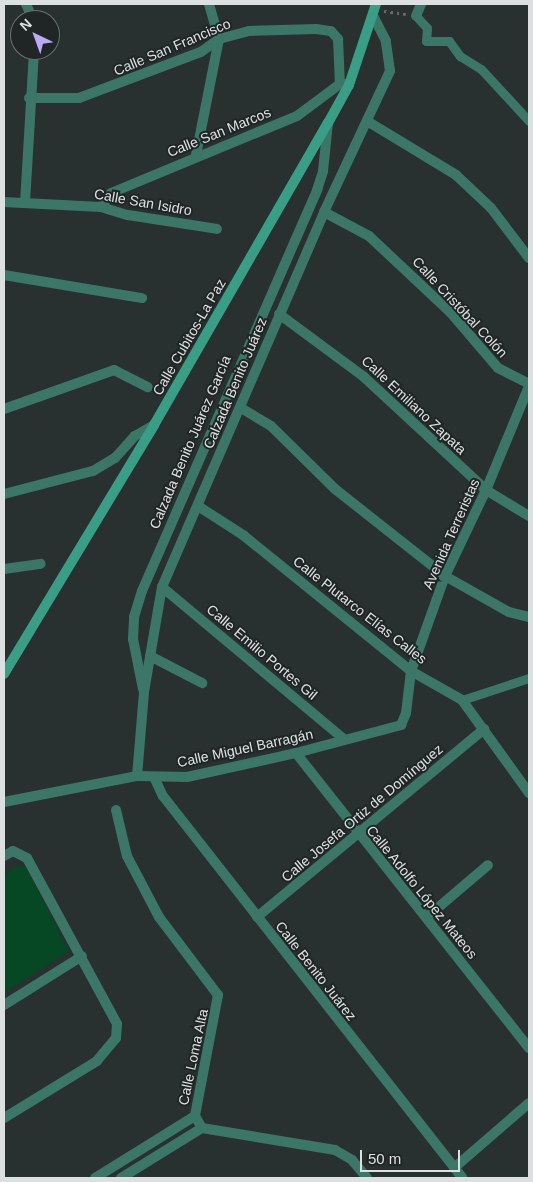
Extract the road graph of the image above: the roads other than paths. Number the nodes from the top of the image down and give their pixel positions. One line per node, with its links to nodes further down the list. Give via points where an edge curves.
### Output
1 (209, 4): 5 (street)
2 (421, 4): 4 (street)
3 (376, 8): 7 (main road, Calle Cubitos-La Paz); 9 (street, Calzada Benito Juárez, via 386,41 390,71)
4 (416, 16): 10 (street, via 427,28 426,41 449,41 460,56 481,69)
5 (219, 40): 7 (street, Calle San Francisco, via 249,31 316,28 331,31 338,39); 8 (street, Calle San Francisco, via 200,52 79,98); 12 (street)
6 (33, 60): 8 (street)
7 (344, 84): 11 (main road, Calle Cubitos-La Paz); 12 (street, Calle San Marcos, via 297,116)
8 (29, 98): 14 (street)
9 (367, 121): 16 (street, Calzada Benito Juárez); 18 (street, via 456,175 491,208)
10 (529, 121)
11 (328, 123): 27 (main road, Calle Cubitos-La Paz); 42 (street, Calzada Benito Juárez García, via 323,171 317,190 142,591 134,617 132,639)
12 (196, 155): 15 (street, Calle San Marcos, via 112,193)
13 (4, 202): 14 (street, Calle San Isidro)
14 (25, 203): 15 (street, Calle San Isidro)
15 (101, 207): 17 (street, Calle San Isidro, via 128,215)
16 (324, 212): 21 (street, Calzada Benito Juárez); 22 (street, Calle Cristóbal Colón, via 370,236 451,313 498,368)
17 (217, 229)
18 (529, 258)
19 (4, 275): 20 (street)
20 (142, 298)
21 (279, 314): 25 (street, Calzada Benito Juárez); 28 (street, Calle Emiliano Zapata, via 364,377)
22 (529, 385): 24 (street, Avenida Terreristas)
23 (148, 387): 26 (street, via 114,370)
24 (527, 400): 28 (street, Avenida Terreristas)
25 (240, 408): 30 (street, Calzada Benito Juárez); 34 (street, via 271,426 335,489)
26 (4, 409)
27 (154, 425): 29 (street, via 135,436 115,458 92,471); 39 (main road, Calle Cubitos-La Paz)
28 (486, 490): 31 (street, Calle Emiliano Zapata); 34 (street, Avenida Terreristas)
29 (4, 494)
30 (198, 506): 35 (street, Calzada Benito Juárez); 38 (street, Calle Plutarco Elías Calles, via 243,535)
31 (529, 516)
32 (41, 564): 33 (street)
33 (4, 569)
34 (445, 576): 36 (street, via 509,612); 38 (street, Avenida Terreristas)
35 (162, 587): 37 (street, Calzada Benito Juárez); 46 (street, Calle Emilio Portes Gil)
36 (529, 617)
37 (150, 656): 41 (street); 42 (street, Calzada Benito Juárez)
38 (411, 671): 43 (street, Calle Plutarco Elías Calles); 44 (street, Avenida Terreristas, via 406,714)
39 (4, 674)
40 (529, 678): 43 (street)
41 (202, 682)
42 (144, 692): 48 (street, Calzada Benito Juárez)
43 (462, 700): 45 (street, Calle Plutarco Elías Calles)
44 (401, 725): 46 (street, Calle Miguel Barragán)
45 (484, 729): 50 (street, Calle Plutarco Elías Calles); 53 (street, Calle Josefa Ortiz de Domínguez)
46 (344, 739): 47 (street, Calle Miguel Barragán)
47 (296, 753): 49 (street, Calle Miguel Barragán, via 186,777); 53 (street, Calle Adolfo López Mateos)
48 (137, 776): 49 (street, Calle Miguel Barragán); 51 (street, Calle Miguel Barragán)
49 (154, 777): 56 (street, Calle Benito Juárez, via 163,796)
50 (529, 794)
51 (4, 802)
52 (116, 810): 62 (street, Calle Loma Alta, via 127,856 159,917 218,995)
53 (358, 835): 56 (street, Calle Josefa Ortiz de Domínguez); 57 (street, Calle Adolfo López Mateos)
54 (4, 856): 58 (street, via 13,851 27,858)
55 (488, 865): 57 (street)
56 (257, 917): 65 (street, Calle Benito Juárez)
57 (427, 918): 60 (street, Calle Adolfo López Mateos)
58 (82, 956): 59 (street); 63 (street, via 112,1011 117,1024 116,1038 97,1061)
59 (4, 1005)
60 (529, 1048)
61 (529, 1104): 65 (street)
62 (195, 1116): 64 (street, Calle Loma Alta); 66 (street)
63 (4, 1118)
64 (202, 1128): 67 (street); 68 (street, via 335,1150 352,1160)
65 (454, 1168): 69 (street, Calle Benito Juárez)
66 (95, 1178)
67 (121, 1178)
68 (367, 1178)
69 (462, 1178)

